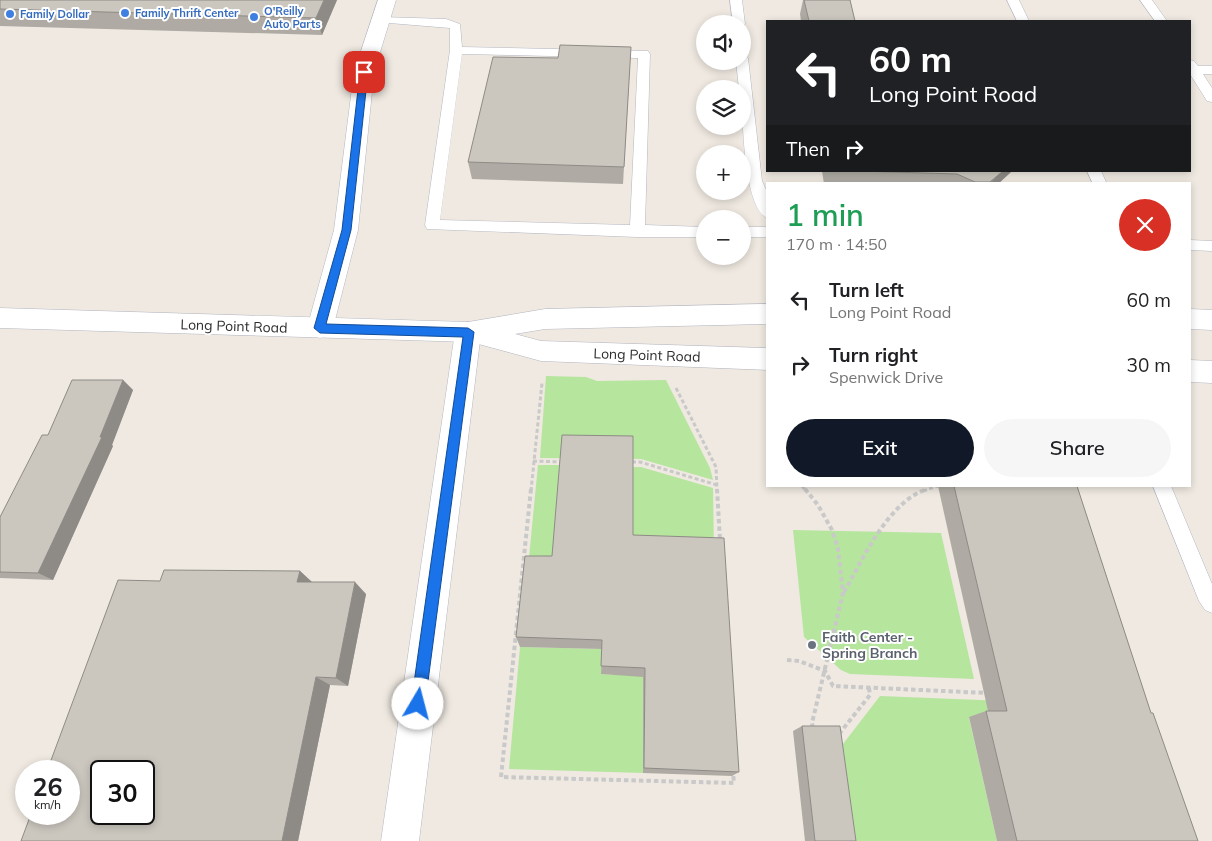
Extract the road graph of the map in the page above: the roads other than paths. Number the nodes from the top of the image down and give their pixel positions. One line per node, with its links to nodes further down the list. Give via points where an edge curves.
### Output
1 (736, 0): 5 (lane)
2 (1013, 0): 6 (lane)
3 (1146, 0): 7 (lane)
4 (384, 10): 8 (lane, via 456,26); 24 (main road, via 364,72 346,230)
5 (738, 15)
6 (1023, 20)
7 (1160, 20)
8 (456, 50): 14 (lane, via 644,54); 14 (lane, via 432,224)
9 (1192, 67): 11 (lane); 12 (lane)
10 (743, 70): 13 (lane, via 755,181)
11 (1212, 70)
12 (1212, 98)
13 (766, 208)
14 (637, 232): 15 (lane)
15 (696, 232)
16 (751, 232): 17 (lane)
17 (766, 232)
18 (1191, 245): 19 (lane)
19 (1212, 246)
20 (766, 314): 25 (main road, Long Point Road, via 545,319)
21 (0, 318): 24 (main road, Long Point Road)
22 (1191, 319): 23 (main road)
23 (1212, 320)
24 (320, 328): 25 (main road, Long Point Road)
25 (468, 332): 26 (main road, Long Point Road, via 541,351); 31 (main road)
26 (766, 359)
27 (1191, 371): 28 (main road)
28 (1212, 372)
29 (1162, 487): 30 (lane)
30 (1212, 603)
31 (400, 841)

